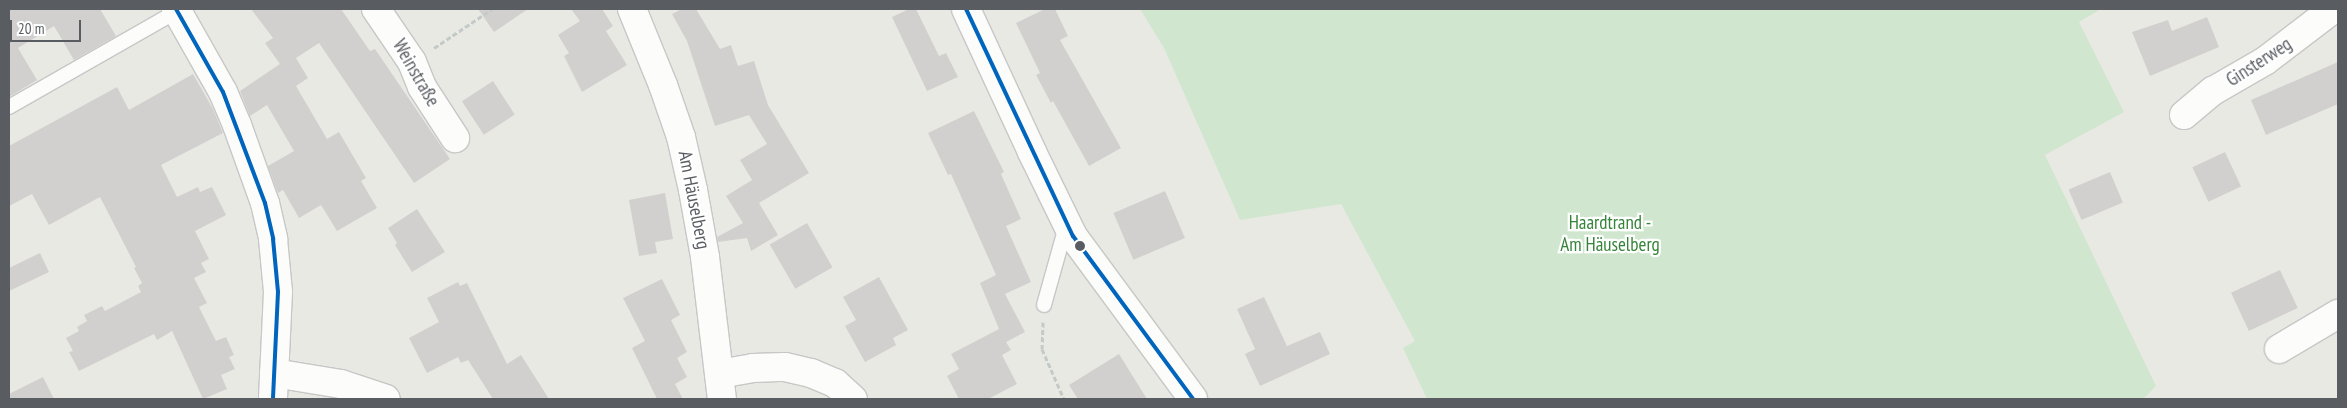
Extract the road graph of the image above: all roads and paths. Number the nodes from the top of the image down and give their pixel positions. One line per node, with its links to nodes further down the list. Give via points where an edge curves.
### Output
1 (376, 9): 7 (street, Weinstraße)
2 (492, 9): 7 (path)
3 (632, 9): 16 (street, Am Häuselberg, via 663,85 685,154 705,257)
4 (966, 9): 11 (street)
5 (2333, 9): 9 (street, Ginsterweg, via 2265,61 2213,91)
6 (176, 10): 8 (lane); 15 (street, via 226,100 265,203 273,239 278,292)
7 (412, 62): 10 (street, Weinstraße, via 422,87)
8 (9, 107)
9 (2184, 115)
10 (455, 138)
11 (1067, 224): 12 (lane); 21 (street)
12 (1044, 305): 20 (path, via 1042,349)
13 (2338, 314): 14 (street)
14 (2279, 349)
15 (274, 373): 17 (street); 18 (street, via 333,382)
16 (721, 386): 19 (street, via 753,368 785,367 835,383)
17 (273, 399)
18 (386, 399)
19 (853, 399)
20 (1064, 399)
21 (1193, 399)

